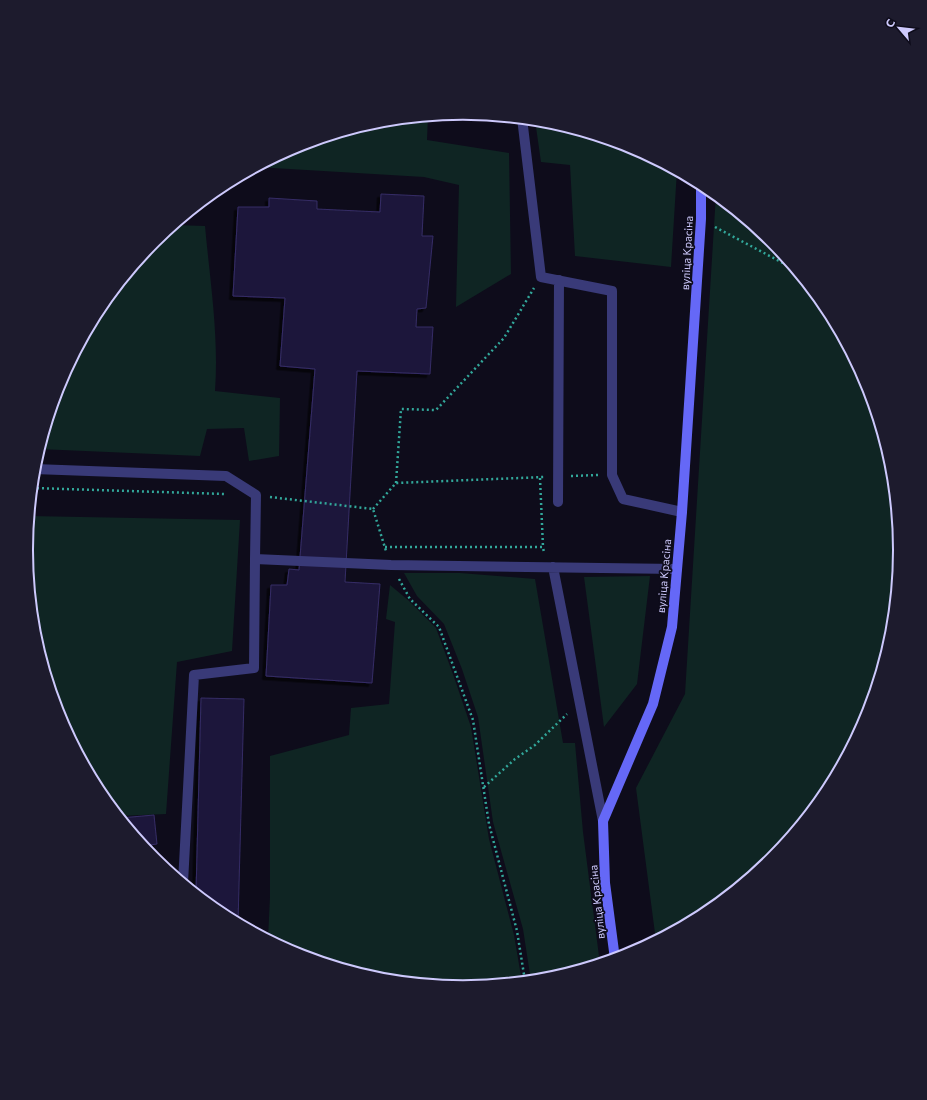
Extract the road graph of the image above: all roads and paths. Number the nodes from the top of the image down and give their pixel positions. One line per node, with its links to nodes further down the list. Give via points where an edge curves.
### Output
1 (523, 123): 5 (lane)
2 (701, 191): 3 (street, вуліца Красіна)
3 (701, 220): 4 (path); 16 (street, вуліца Красіна)
4 (786, 264)
5 (541, 277): 6 (lane); 11 (path, via 504,338 436,410 401,409)
6 (560, 280): 8 (lane, via 612,291); 9 (lane)
7 (41, 469): 13 (lane, via 226,476)
8 (612, 475): 9 (path); 16 (lane, via 623,499)
9 (557, 477): 10 (path); 14 (lane)
10 (540, 478): 11 (path); 17 (path)
11 (396, 483): 15 (path)
12 (38, 488): 13 (path)
13 (256, 495): 15 (path); 18 (lane)
14 (558, 502)
15 (373, 509): 19 (path)
16 (682, 512): 21 (street, вуліца Красіна)
17 (543, 547)
18 (255, 559): 19 (lane); 25 (lane, via 254,668 194,674)
19 (391, 566): 20 (lane); 23 (path, via 410,599 439,627 473,720)
20 (553, 567): 21 (lane); 24 (lane)
21 (677, 569): 24 (street, вуліца Красіна, via 672,627 653,704)
22 (568, 714): 23 (path)
23 (484, 788): 27 (path, via 489,824 517,931)
24 (603, 821): 26 (street, вуліца Красіна, via 605,883)
25 (183, 877)
26 (614, 953)
27 (524, 976)

